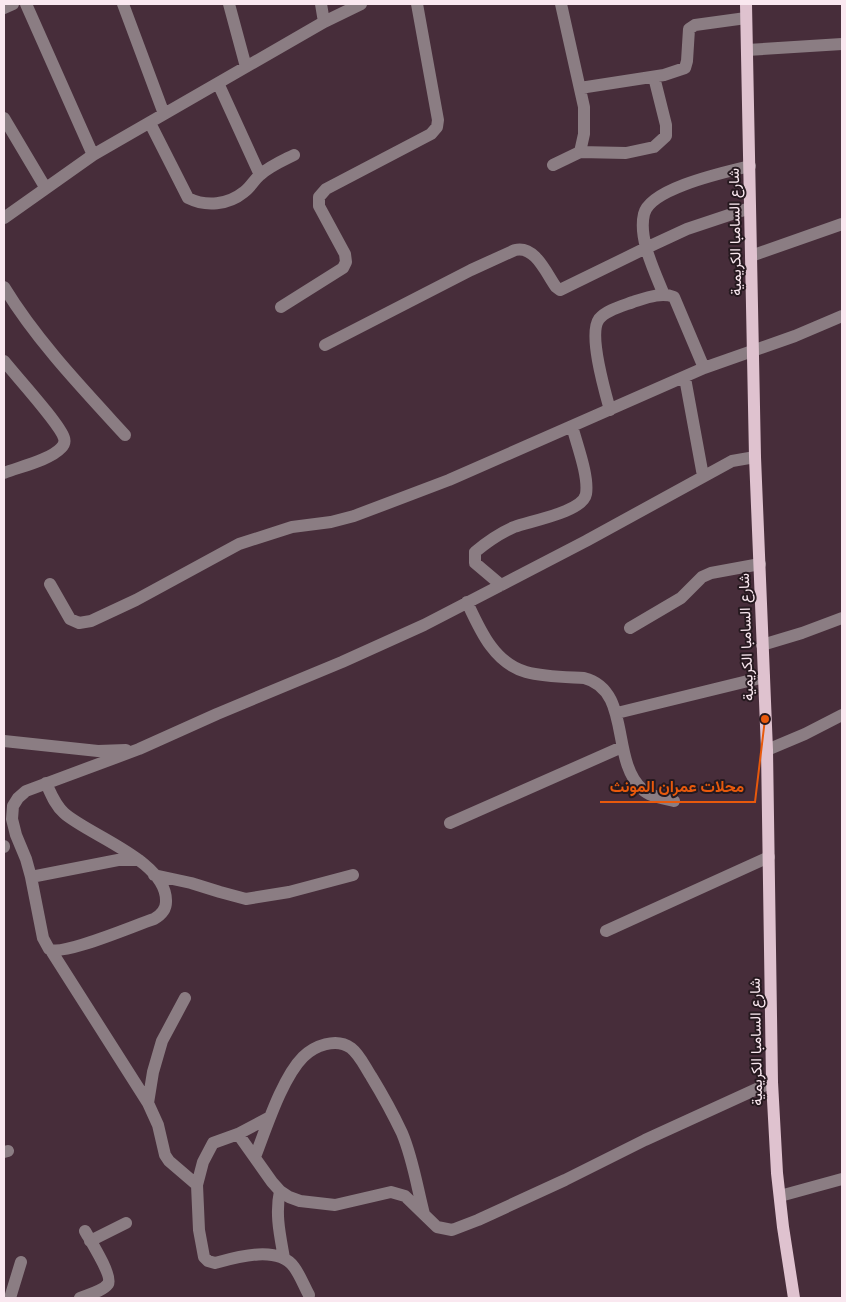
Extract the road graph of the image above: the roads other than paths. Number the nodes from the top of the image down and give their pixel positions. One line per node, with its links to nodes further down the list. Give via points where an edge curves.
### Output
1 (13, 4): 10 (street)
2 (26, 4): 23 (street)
3 (123, 4): 19 (street)
4 (229, 4): 15 (street)
5 (321, 4): 12 (street)
6 (361, 4): 12 (street)
7 (417, 4): 36 (street, via 438,120 436,127 431,134 326,189 319,196 319,206 345,254 346,262 343,268)
8 (561, 4): 18 (street)
9 (746, 4): 11 (main road, شارع السامبا الكريمية)
10 (4, 8)
11 (746, 18): 14 (main road, شارع السامبا الكريمية); 16 (street, via 695,25 688,29 685,68)
12 (324, 22): 15 (street)
13 (842, 44): 14 (street)
14 (747, 50): 26 (main road, شارع السامبا الكريمية)
15 (246, 67): 17 (street)
16 (654, 77): 18 (street); 22 (street, via 666,136 654,147 626,153)
17 (218, 83): 19 (street); 27 (street)
18 (580, 88): 22 (street, via 584,107)
19 (164, 114): 21 (street)
20 (4, 118): 28 (street)
21 (150, 123): 23 (street); 27 (street, via 188,198 210,204 228,202 244,192)
22 (580, 152): 25 (street)
23 (93, 155): 28 (street)
24 (294, 156): 27 (street)
25 (553, 165)
26 (750, 166): 29 (main road, شارع السامبا الكريمية); 32 (street, via 659,195 644,212)
27 (260, 175)
28 (45, 188): 30 (street)
29 (750, 208): 32 (street, via 687,229); 33 (main road, شارع السامبا الكريمية)
30 (4, 218)
31 (842, 224): 33 (street)
32 (646, 248): 35 (street); 38 (street, via 560,290 530,251 520,248)
33 (751, 256): 39 (main road, شارع السامبا الكريمية)
34 (4, 287): 45 (street, via 20,314)
35 (664, 295): 41 (street, via 676,300); 43 (street, via 622,306 599,318 595,332)
36 (281, 307)
37 (842, 316): 39 (street)
38 (325, 346)
39 (753, 351): 41 (street); 46 (main road, شارع السامبا الكريمية)
40 (4, 361): 47 (street, via 56,424 64,439 60,449 46,457)
41 (704, 368): 42 (street)
42 (685, 378): 43 (street); 48 (street)
43 (610, 410): 44 (street)
44 (572, 426): 50 (street, via 449,480 354,516 292,526 239,544 92,621 79,623 70,619); 51 (street, via 587,488 586,497 581,504 513,528 475,552 476,563)
45 (125, 435)
46 (755, 457): 48 (street, via 732,460); 49 (main road, شارع السامبا الكريمية)
47 (4, 473)
48 (703, 476): 51 (street)
49 (760, 564): 54 (street, via 702,577 681,598); 55 (main road, شارع السامبا الكريمية)
50 (50, 584)
51 (501, 585): 52 (street)
52 (467, 602): 57 (street, via 491,647 502,659 527,672 593,681 600,685); 61 (street, via 342,662)
53 (842, 618): 55 (street)
54 (630, 628)
55 (762, 645): 56 (main road, شارع السامبا الكريمية)
56 (764, 677): 57 (street); 62 (main road, شارع السامبا الكريمية)
57 (617, 713): 60 (street)
58 (842, 715): 62 (street)
59 (4, 741): 61 (street, via 98,751)
60 (622, 748): 65 (street, via 641,789); 67 (street)
61 (140, 749): 63 (street)
62 (767, 750): 68 (main road, شارع السامبا الكريمية)
63 (46, 783): 64 (street); 69 (street, via 54,801 65,813)
64 (18, 798): 66 (street); 72 (street, via 13,806 12,819)
65 (674, 801)
66 (4, 802)
67 (450, 822)
68 (769, 858): 73 (street); 76 (main road, شارع السامبا الكريمية)
69 (139, 860): 70 (street); 72 (street, via 118,860)
70 (154, 875): 71 (street, via 246,899 290,892); 74 (street, via 165,890 166,905 160,916 90,943)
71 (353, 875)
72 (31, 877): 74 (street, via 43,938)
73 (606, 931)
74 (52, 952): 77 (street)
75 (185, 998): 77 (street, via 162,1041)
76 (772, 1082): 84 (main road, شارع السامبا الكريمية); 85 (street, via 463,1227 444,1230)
77 (148, 1103): 82 (street, via 158,1125 165,1155)
78 (270, 1116): 79 (street); 80 (street); 85 (street, via 293,1069 311,1050 333,1044 351,1048 379,1090 402,1134)
79 (238, 1134): 80 (street); 82 (street, via 213,1143 203,1162)
80 (255, 1157): 83 (street)
81 (842, 1178): 84 (street)
82 (197, 1185): 87 (street, via 199,1230 208,1262 256,1255)
83 (280, 1191): 85 (street, via 300,1201 335,1205 391,1192 404,1196); 87 (street, via 276,1206)
84 (780, 1196): 92 (main road, شارع السامبا الكريمية)
85 (424, 1214)
86 (126, 1223): 91 (street, via 87,1236 109,1281 104,1288)
87 (284, 1258): 89 (street, via 293,1266)
88 (21, 1262): 90 (street)
89 (309, 1295)
90 (10, 1298)
91 (80, 1298)
92 (794, 1298)

